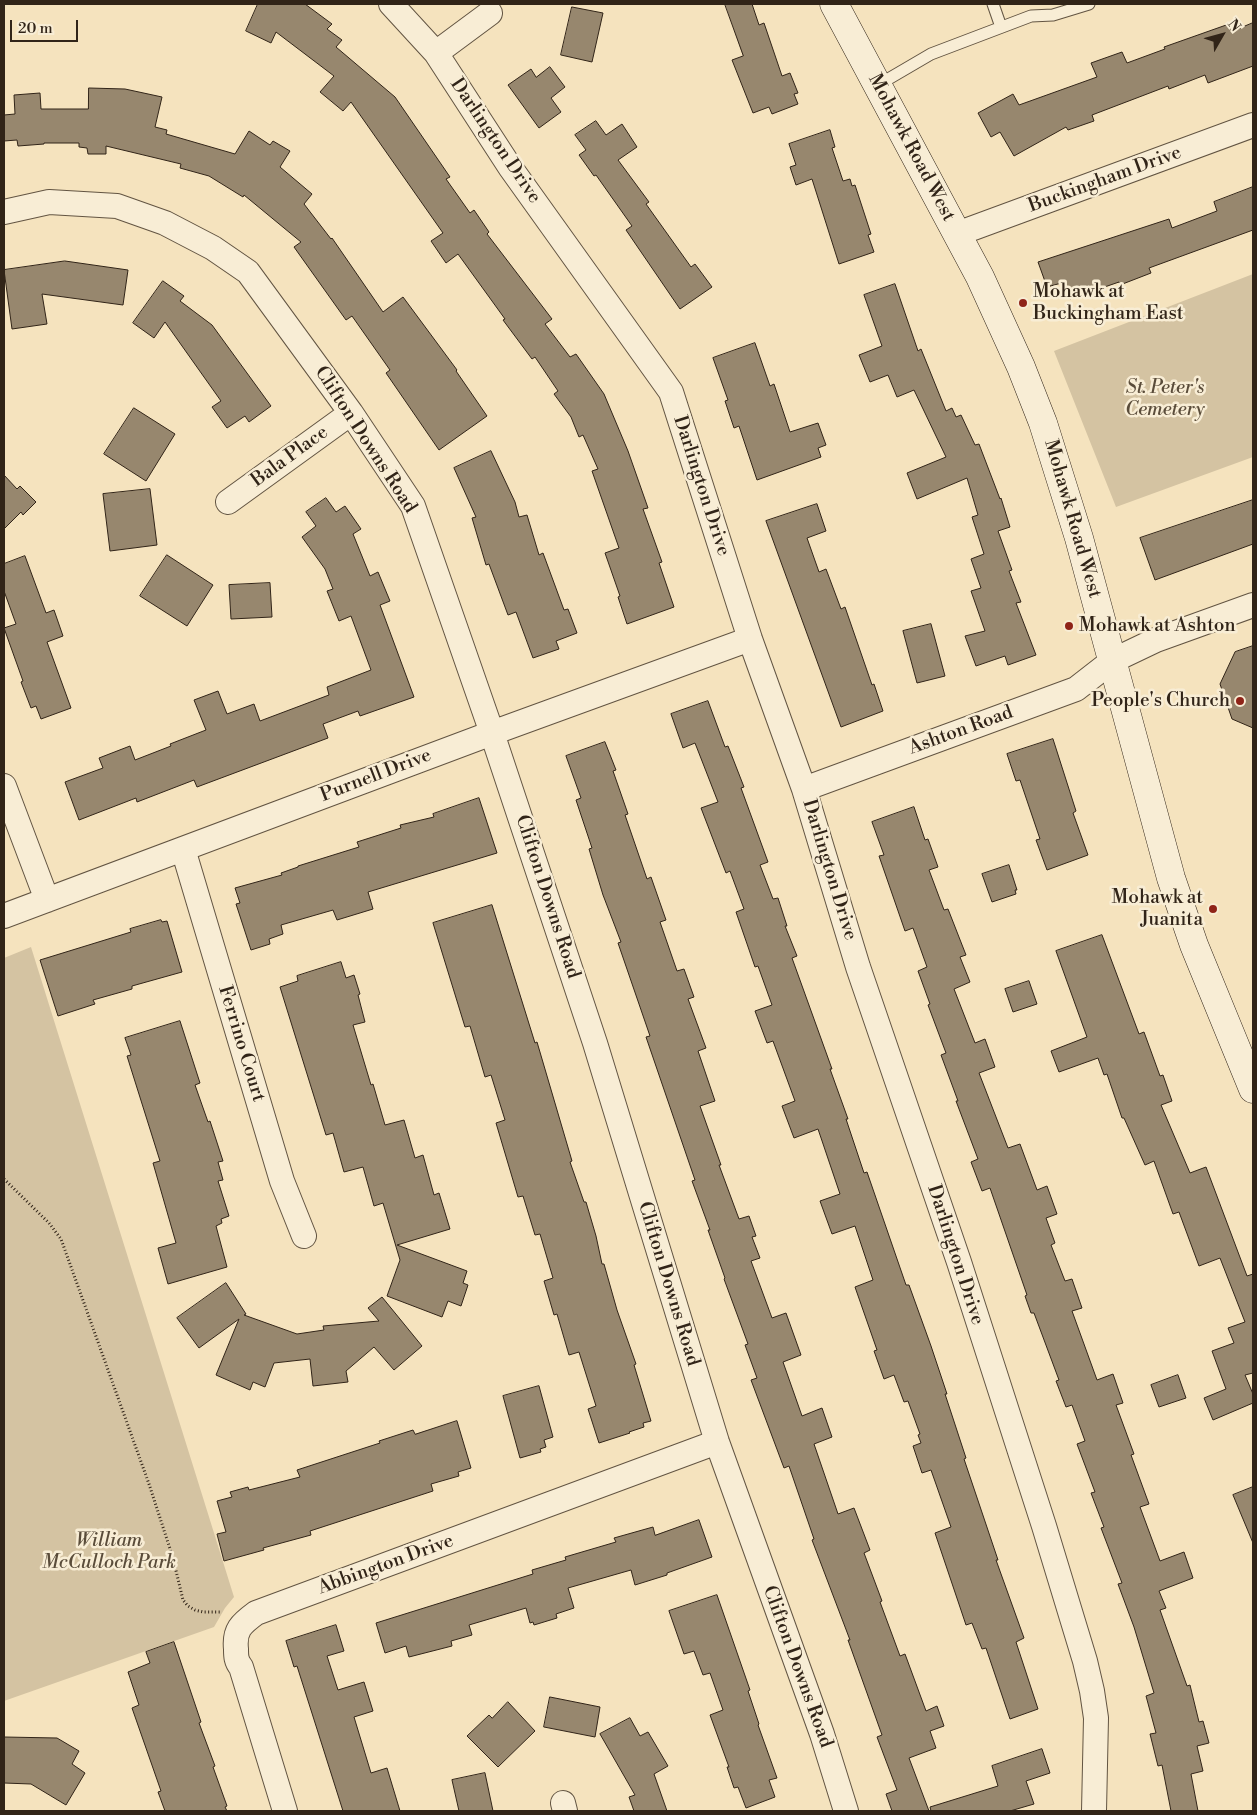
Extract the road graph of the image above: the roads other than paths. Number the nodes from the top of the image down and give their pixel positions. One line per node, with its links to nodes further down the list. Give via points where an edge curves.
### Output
1 (391, 4): 7 (street, Darlington Drive)
2 (834, 4): 8 (main road, Mohawk Road West)
3 (993, 4): 6 (lane)
4 (1089, 4): 6 (lane, via 1052,15 1031,16)
5 (490, 13): 7 (street)
6 (1001, 27): 8 (lane, via 930,54)
7 (436, 53): 15 (street, Darlington Drive, via 510,167 671,392)
8 (878, 85): 11 (main road, Mohawk Road West)
9 (1253, 125): 11 (street, Buckingham Drive)
10 (4, 212): 12 (street, Clifton Downs Road, via 49,202 117,206 165,223 213,248 248,272)
11 (957, 234): 16 (main road, Mohawk Road West, via 1021,367 1043,423 1079,538)
12 (351, 413): 13 (street, Bala Place); 17 (street, Clifton Downs Road, via 413,506)
13 (228, 502)
14 (1253, 605): 16 (street, Ashton Road, via 1156,640)
15 (750, 639): 17 (street, Purnell Drive); 19 (street, Darlington Drive)
16 (1112, 661): 19 (street, Ashton Road, via 1076,689); 23 (main road, Mohawk Road West, via 1174,887)
17 (492, 733): 20 (street, Purnell Drive); 25 (street, Clifton Downs Road, via 595,1043)
18 (4, 786): 21 (street)
19 (804, 789): 28 (street, Darlington Drive, via 858,967 1044,1526 1086,1667 1096,1718)
20 (183, 849): 21 (street, Purnell Drive); 24 (street, Ferrino Court, via 282,1181)
21 (47, 900): 22 (street, Purnell Drive)
22 (4, 916)
23 (1253, 1089)
24 (304, 1236)
25 (717, 1442): 26 (street, Abbington Drive, via 256,1613 242,1624 235,1637 237,1662); 27 (street, Clifton Downs Road, via 822,1734)
26 (285, 1811)
27 (846, 1811)
28 (1094, 1811)

